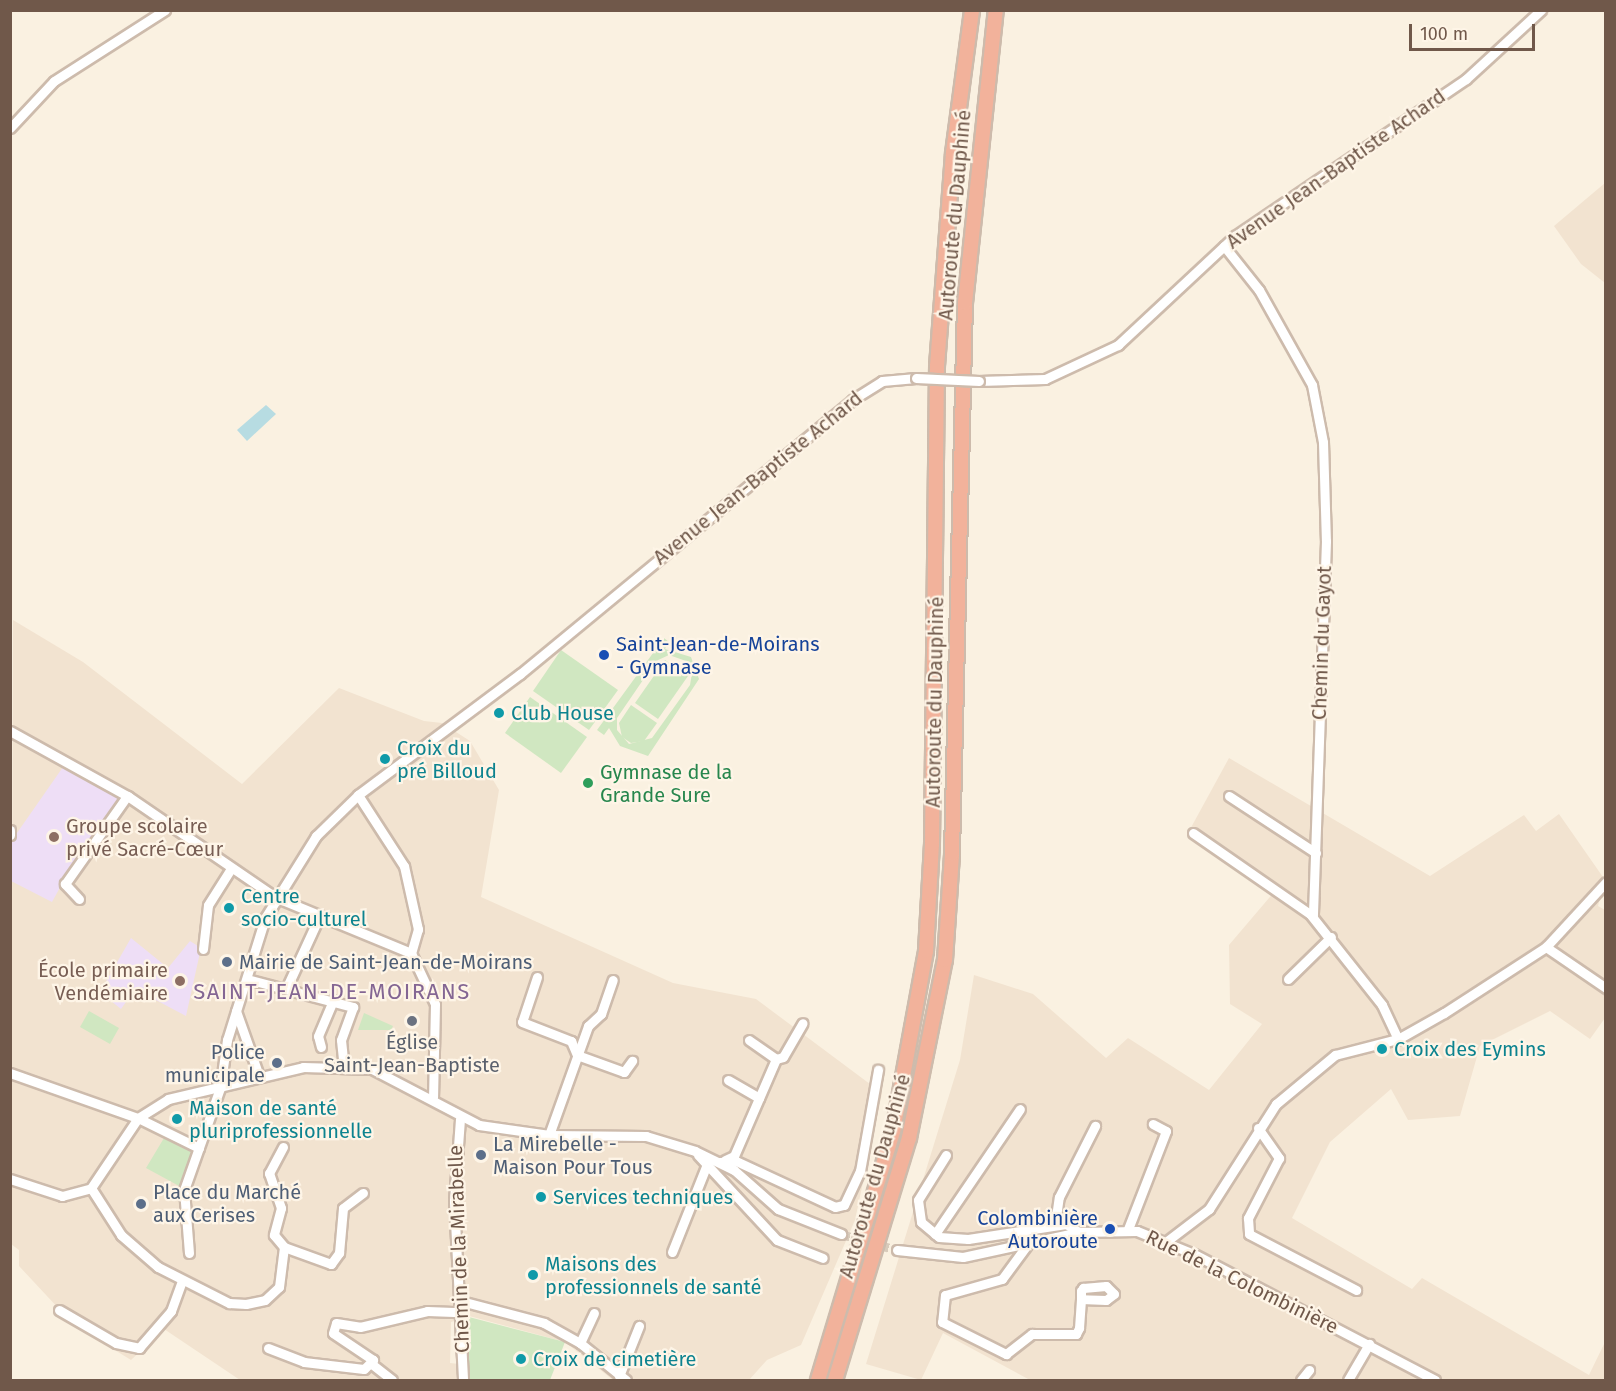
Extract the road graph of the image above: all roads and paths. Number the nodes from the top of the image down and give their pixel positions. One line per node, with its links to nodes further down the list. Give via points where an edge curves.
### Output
1 (165, 10): 5 (street, via 54,81)
2 (972, 10): 92 (highway, Autoroute du Dauphiné, via 953,153 937,366 932,844 926,951 893,1131)
3 (996, 10): 93 (highway, Autoroute du Dauphiné, via 965,303 952,854 945,960 909,1138)
4 (1540, 10): 6 (street, Avenue Jean-Baptiste Achard, via 1466,79)
5 (10, 128)
6 (1224, 246): 8 (street, Avenue Jean-Baptiste Achard, bridge, via 1132,335 1098,356 1045,379 882,381 852,400 520,674); 14 (street, Chemin du Gayot, via 1258,290 1312,385 1323,441)
7 (10, 731): 9 (street)
8 (358, 795): 17 (street, Avenue Jean-Baptiste Achard, via 316,836); 24 (street, via 404,866 418,929)
9 (127, 796): 15 (street); 18 (street, via 65,884)
10 (1229, 796): 14 (street)
11 (10, 830): 13 (street)
12 (1193, 833): 20 (street)
13 (10, 835)
14 (1316, 853): 20 (street, Chemin du Gayot)
15 (230, 870): 17 (street); 23 (street, via 208,905)
16 (1605, 882): 22 (street)
17 (275, 897): 19 (street); 26 (street, Avenue Jean-Baptiste Achard)
18 (79, 899)
19 (320, 915): 24 (street); 30 (street)
20 (1313, 916): 21 (street)
21 (1331, 937): 28 (street); 34 (street, via 1382,1005)
22 (1546, 947): 29 (street); 34 (street)
23 (203, 949)
24 (411, 953): 46 (street, via 435,1004)
25 (537, 977): 37 (street, via 522,1022 571,1041)
26 (247, 979): 30 (street); 32 (street, Avenue Jean-Baptiste Achard)
27 (613, 980): 37 (street)
28 (1288, 980)
29 (1605, 988)
30 (286, 989): 31 (street)
31 (333, 1000): 36 (street, via 318,1036); 40 (street, via 353,1007 341,1040)
32 (236, 1011): 43 (street); 45 (street, Avenue Jean-Baptiste Achard, via 219,1065)
33 (803, 1023): 38 (street, via 783,1057)
34 (1398, 1039): 53 (street, via 1335,1055 1276,1104)
35 (749, 1040): 38 (street)
36 (321, 1047)
37 (577, 1055): 39 (street, via 624,1072); 54 (street)
38 (776, 1059): 47 (street)
39 (632, 1061)
40 (344, 1067): 43 (street); 46 (street, via 372,1069)
41 (878, 1070): 59 (street, via 860,1171 844,1205 835,1207 736,1161)
42 (10, 1073): 49 (street)
43 (259, 1076): 45 (street)
44 (728, 1080): 47 (street)
45 (220, 1088): 49 (street, via 168,1099); 56 (street, Avenue Jean-Baptiste Achard)
46 (433, 1097): 50 (street)
47 (759, 1098): 59 (street, via 734,1156)
48 (1020, 1109): 68 (street)
49 (138, 1118): 56 (street); 62 (street)
50 (460, 1119): 54 (street); 79 (street, Chemin de la Mirabelle, via 454,1201)
51 (1153, 1124): 65 (street, via 1166,1131)
52 (1095, 1126): 64 (street, via 1059,1197)
53 (1258, 1128): 69 (street, via 1209,1209); 77 (street, via 1279,1158 1248,1218 1249,1234)
54 (549, 1135): 57 (street, via 646,1136)
55 (283, 1147): 71 (street, via 269,1173 281,1208 274,1236)
56 (199, 1148): 74 (street, Avenue Jean-Baptiste Achard, via 184,1190)
57 (695, 1151): 59 (street); 60 (street)
58 (946, 1155): 68 (street, via 918,1200 921,1222)
59 (720, 1162): 67 (street, via 778,1209)
60 (706, 1164): 73 (street); 75 (street, via 777,1240)
61 (10, 1179): 62 (street, via 62,1196)
62 (91, 1188): 76 (street, via 122,1235)
63 (363, 1193): 71 (street, via 343,1208 339,1252 331,1264)
64 (1055, 1224): 66 (street, via 1075,1226); 68 (street, via 953,1240)
65 (1128, 1229): 66 (street, Rue de la Colombinière); 69 (street, Rue de la Colombinière)
66 (1079, 1232): 70 (street, Rue de la Colombinière)
67 (842, 1234)
68 (935, 1234)
69 (1167, 1241): 85 (street, Rue de la Colombinière)
70 (1027, 1245): 72 (street, Rue de la Colombinière, via 963,1257); 78 (street, via 1002,1279 945,1295 942,1322 1006,1354 1032,1334 1076,1334)
71 (284, 1247): 76 (street, via 279,1287 265,1300 229,1303)
72 (897, 1250)
73 (672, 1252)
74 (189, 1253)
75 (824, 1258)
76 (181, 1283): 80 (street, via 171,1311 139,1348 116,1343)
77 (1356, 1290)
78 (1081, 1299)
79 (461, 1301): 81 (street, Chemin de la Mirabelle); 84 (street, via 544,1323)
80 (59, 1310)
81 (460, 1312): 87 (street, via 427,1311 360,1327 336,1323 333,1333 368,1353); 91 (street, Chemin de la Mirabelle)
82 (594, 1312): 84 (street)
83 (639, 1326): 89 (street)
84 (580, 1343): 89 (street)
85 (1369, 1344): 95 (street); 96 (street, Rue de la Colombinière)
86 (268, 1348): 87 (street, via 326,1366)
87 (373, 1365): 90 (street)
88 (1309, 1370): 94 (street)
89 (623, 1378)
90 (392, 1380)
91 (463, 1380)
92 (818, 1380)
93 (835, 1380)
94 (1301, 1380)
95 (1348, 1380)
96 (1435, 1380)

